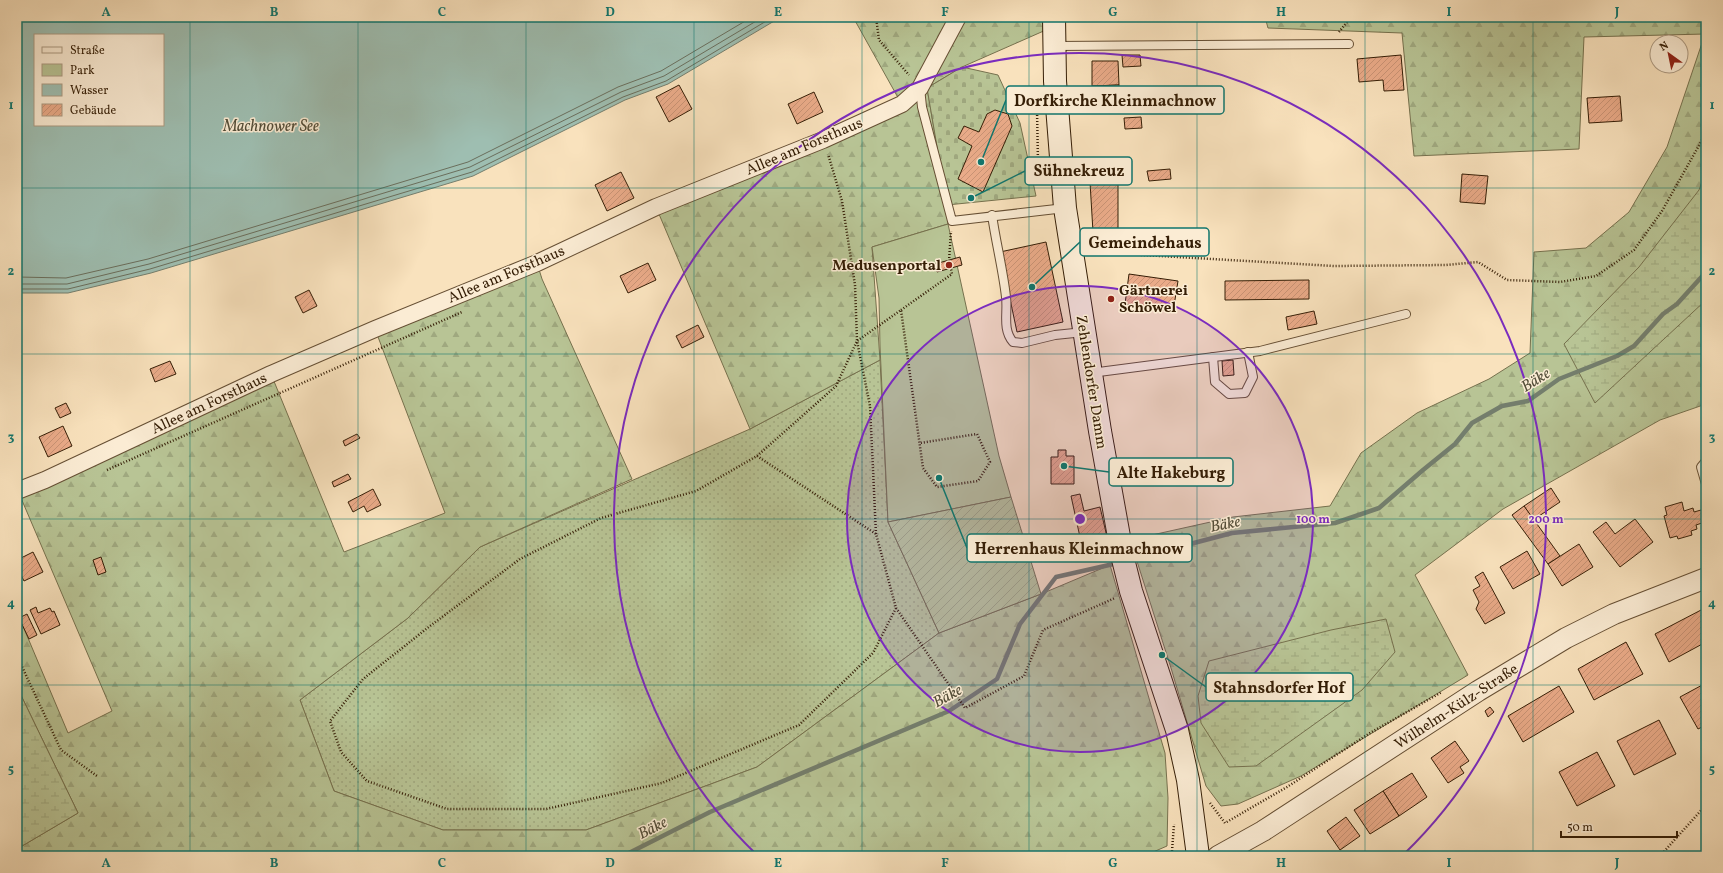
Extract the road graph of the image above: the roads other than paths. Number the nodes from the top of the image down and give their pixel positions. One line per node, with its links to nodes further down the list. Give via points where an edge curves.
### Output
1 (958, 17): 5 (street, Allee am Forsthaus)
2 (1054, 17): 4 (main road, Zehlendorfer Damm)
3 (1348, 44): 4 (lane)
4 (1054, 46): 6 (main road, Zehlendorfer Damm)
5 (920, 88): 7 (lane, via 922,107 952,221); 15 (street, Allee am Forsthaus, via 902,104 823,140 656,207 537,263 271,374 45,480)
6 (1065, 208): 7 (lane); 9 (main road, Zehlendorfer Damm)
7 (992, 215): 9 (lane, via 1007,299 1006,323 1009,337 1013,342 1022,342)
8 (1406, 314): 10 (lane)
9 (1084, 332): 12 (main road, Zehlendorfer Damm)
10 (1248, 352): 11 (lane); 11 (lane, via 1253,377 1245,393 1229,394 1215,382)
11 (1213, 357): 12 (lane)
12 (1091, 374): 17 (main road, Zehlendorfer Damm, via 1123,559 1177,730 1188,780)
13 (1706, 461): 14 (lane, via 1701,467)
14 (1706, 484)
15 (17, 490)
16 (1706, 578): 18 (street, Wilhelm-Külz-Straße, via 1614,614 1566,638 1478,690 1263,831)
17 (1198, 856)
18 (1218, 856)

